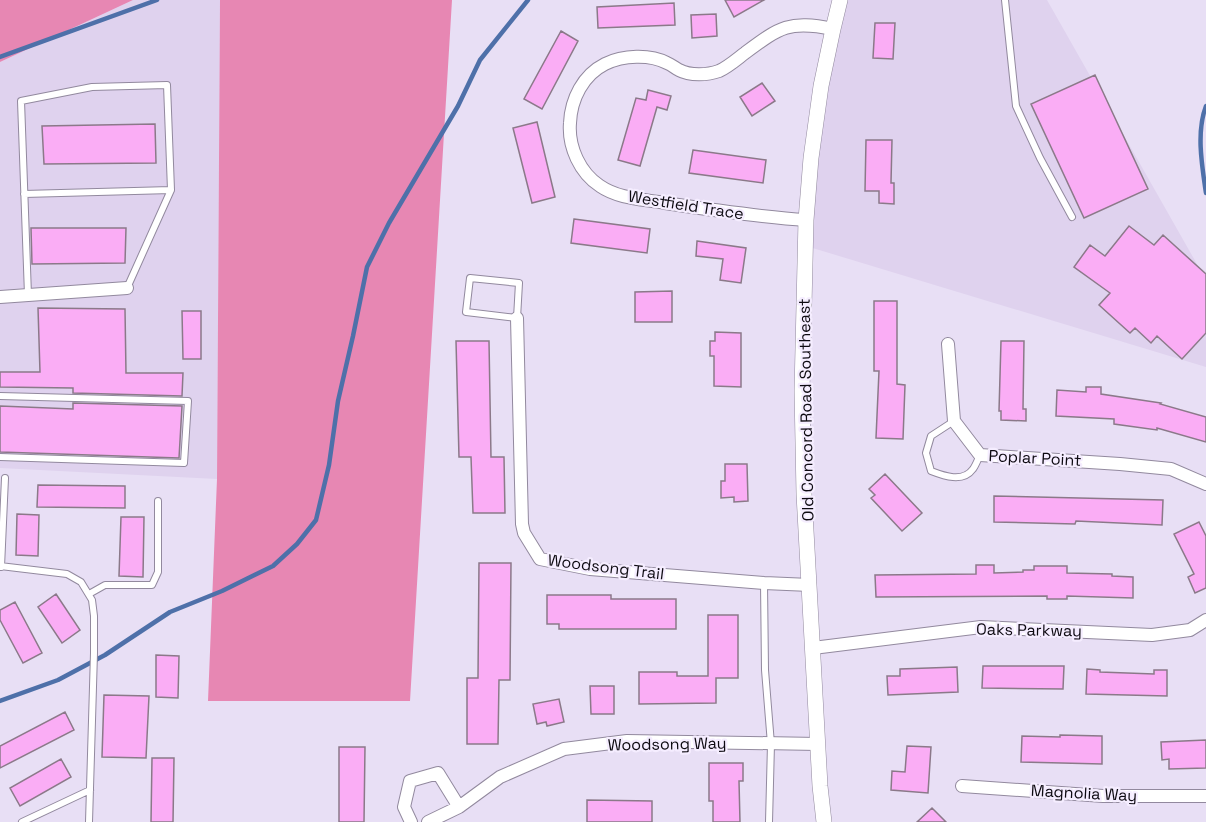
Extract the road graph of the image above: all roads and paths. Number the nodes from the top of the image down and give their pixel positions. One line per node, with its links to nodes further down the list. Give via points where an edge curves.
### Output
1 (840, 0): 3 (street, Old Concord Road Southeast)
2 (1005, 0): 6 (lane, via 1016,106)
3 (833, 29): 7 (street, Old Concord Road Southeast, via 810,158); 7 (street, Westfield Trace, via 797,24 780,29 718,71 698,74 646,57 606,63 589,75 577,92 571,112 569,132 574,153 598,185 616,195 720,212)
4 (171, 190): 5 (lane); 5 (lane, via 167,85 92,87 21,101); 8 (lane)
5 (24, 194): 9 (lane)
6 (1072, 217)
7 (806, 220): 22 (street, Old Concord Road Southeast, via 802,390)
8 (127, 288): 9 (street)
9 (28, 295): 10 (street)
10 (0, 297)
11 (517, 318): 11 (lane, via 466,312 470,278 519,284); 21 (street, Woodsong Trail, via 522,524 540,559 590,569)
12 (948, 344): 14 (street)
13 (0, 396): 16 (lane, via 188,401 184,463)
14 (954, 421): 15 (street, Poplar Point); 15 (lane, via 931,436 926,453 931,471 944,477 959,477 972,471)
15 (980, 455): 18 (street, Poplar Point, via 1171,469)
16 (0, 457)
17 (5, 478): 20 (lane)
18 (1206, 484)
19 (158, 501): 23 (lane, via 158,572 152,585 105,585)
20 (0, 567): 23 (lane, via 67,574 81,582)
21 (764, 583): 22 (street, Woodsong Trail); 26 (lane)
22 (810, 585): 25 (street, Old Concord Road Southeast)
23 (89, 594): 29 (lane, via 94,616)
24 (1206, 621): 25 (street, Oaks Parkway, via 1190,630 1152,635 981,627)
25 (813, 648): 27 (street, Old Concord Road Southeast)
26 (771, 744): 27 (street, Woodsong Way); 31 (street, Woodsong Way, via 627,741 564,750 500,777); 36 (lane)
27 (818, 744): 37 (street, Old Concord Road Southeast)
28 (962, 786): 30 (street, Magnolia Way, via 1103,796)
29 (90, 790): 32 (lane); 33 (lane)
30 (1206, 796)
31 (459, 807): 34 (street, via 438,773 410,781 404,807); 35 (street, Woodsong Way)
32 (22, 822)
33 (89, 822)
34 (411, 822)
35 (428, 822)
36 (769, 822)
37 (824, 822)

